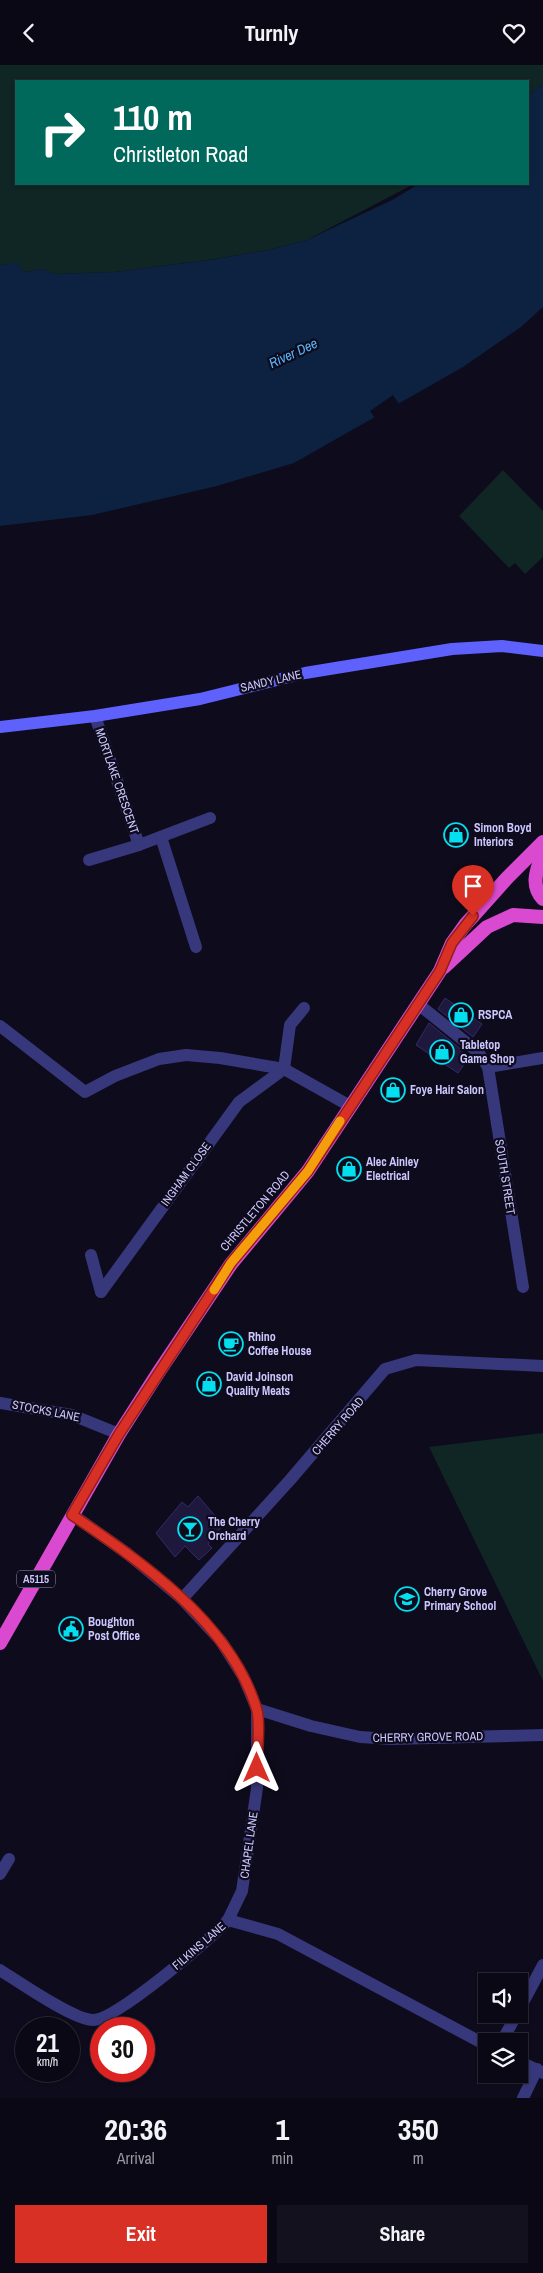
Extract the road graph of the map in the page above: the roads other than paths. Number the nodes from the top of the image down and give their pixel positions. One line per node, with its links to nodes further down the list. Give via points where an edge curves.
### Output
1 (543, 651): 2 (main road, SANDY LANE, via 502,646 452,649 305,673 200,699)
2 (95, 716): 3 (main road, SANDY LANE); 7 (street, MORTLAKE CRESCENT)
3 (0, 727)
4 (210, 818): 5 (street, MORTLAKE CRESCENT)
5 (161, 837): 7 (street, MORTLAKE CRESCENT); 12 (street)
6 (543, 842): 13 (highway, CHRISTLETON ROAD / A5115, via 465,925 452,943)
7 (138, 845): 9 (street, MORTLAKE CRESCENT)
8 (543, 851): 10 (highway, via 534,880)
9 (89, 860)
10 (543, 899)
11 (543, 917): 13 (highway, A5115, via 513,915 487,927)
12 (196, 947)
13 (440, 971): 14 (highway, CHRISTLETON ROAD / A5115)
14 (418, 1004): 18 (street, via 478,1052); 20 (highway, CHRISTLETON ROAD / A5115)
15 (304, 1008): 19 (street, via 290,1025)
16 (0, 1026): 19 (street, via 85,1092 159,1059 186,1055)
17 (543, 1058): 18 (street)
18 (488, 1067): 22 (street, SOUTH STREET)
19 (284, 1069): 20 (street); 21 (street, INGHAM CLOSE, via 239,1102 101,1292)
20 (350, 1106): 25 (highway, CHRISTLETON ROAD / A5115, via 308,1171 231,1263)
21 (90, 1255)
22 (522, 1287)
23 (543, 1366): 27 (street, CHERRY ROAD, via 416,1360 385,1369 290,1481)
24 (0, 1403): 25 (street, STOCKS LANE, via 72,1415)
25 (119, 1434): 26 (highway, CHRISTLETON ROAD / A5115)
26 (72, 1515): 27 (street, CHAPEL LANE, via 128,1554); 28 (highway, CHRISTLETON ROAD / A5115)
27 (182, 1599): 29 (street, CHAPEL LANE, via 220,1641 243,1676)
28 (0, 1643)
29 (257, 1709): 30 (street, CHERRY GROVE ROAD, via 360,1737); 33 (street, CHAPEL LANE, via 254,1815 242,1891)
30 (543, 1735)
31 (9, 1859): 32 (street)
32 (0, 1874)
33 (228, 1921): 35 (street, FILKINS LANE, via 215,1935 109,2016 93,2020 76,2016); 37 (street, FILKINS LANE, via 278,1934)
34 (543, 1965): 36 (street)
35 (0, 1970)
36 (528, 1993)
37 (478, 2041)
38 (528, 2065): 39 (street)
39 (540, 2071): 40 (street)
40 (523, 2098)

